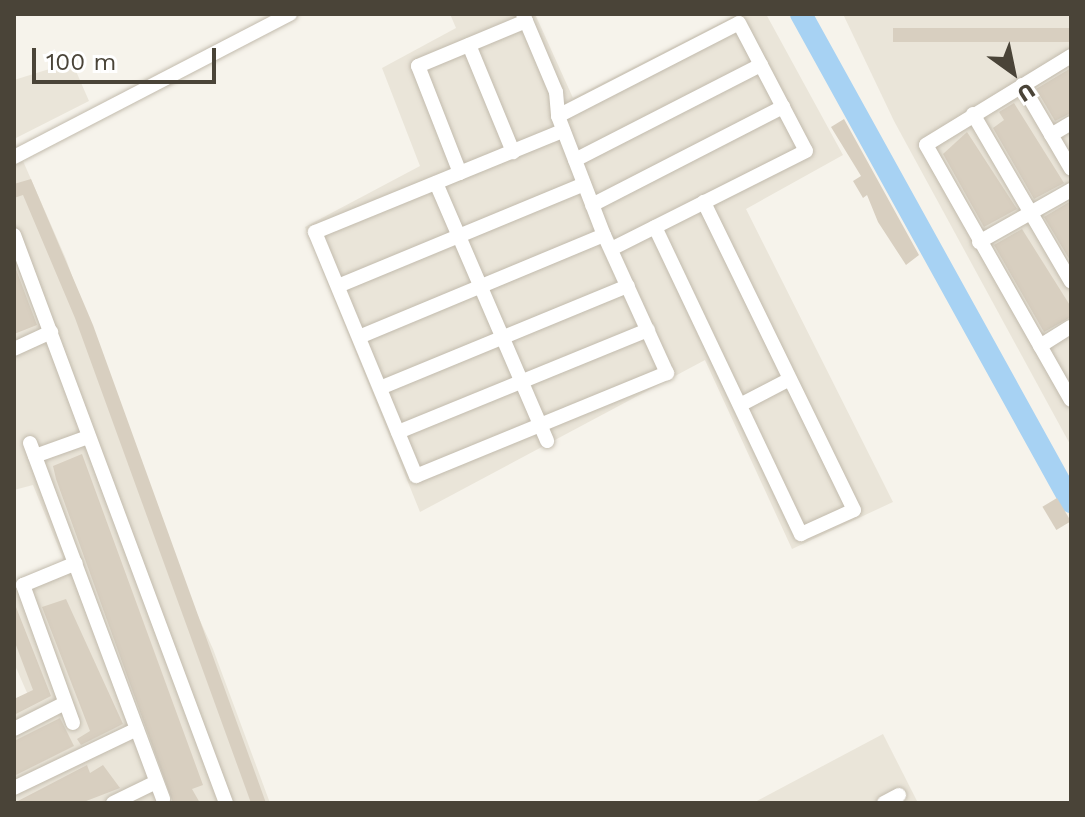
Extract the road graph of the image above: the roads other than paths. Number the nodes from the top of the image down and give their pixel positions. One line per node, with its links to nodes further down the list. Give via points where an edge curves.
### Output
1 (290, 14): 14 (street)
2 (524, 18): 3 (street); 9 (street, via 556,92)
3 (469, 45): 13 (street); 17 (street, via 418,66)
4 (1071, 56): 6 (street)
5 (761, 65): 7 (street); 9 (street, via 739,23); 15 (street)
6 (1022, 85): 8 (street); 12 (street)
7 (783, 107): 21 (street, via 806,151); 22 (street)
8 (973, 114): 23 (street); 28 (street, via 926,145)
9 (558, 116): 11 (street)
10 (1071, 123): 12 (street)
11 (563, 131): 13 (street); 15 (street)
12 (1051, 135): 16 (street)
13 (513, 152): 17 (street)
14 (14, 157)
15 (575, 160): 19 (street)
16 (1071, 169)
17 (460, 173): 18 (street)
18 (436, 183): 27 (street); 31 (street, via 315,232)
19 (584, 184): 22 (street); 27 (street)
20 (1071, 190): 23 (street)
21 (704, 202): 24 (street); 41 (street)
22 (592, 205): 26 (street)
23 (1032, 214): 28 (street); 30 (street)
24 (655, 227): 29 (street); 45 (street)
25 (14, 235): 36 (street)
26 (604, 235): 29 (street); 32 (street)
27 (459, 236): 31 (street); 32 (street)
28 (979, 242): 39 (street)
29 (611, 249): 33 (street)
30 (1071, 282)
31 (338, 286): 37 (street)
32 (480, 286): 37 (street); 38 (street)
33 (628, 286): 35 (street); 38 (street)
34 (1071, 327): 39 (street)
35 (648, 330): 42 (street); 46 (street, via 667,373)
36 (51, 332): 40 (street); 48 (street)
37 (359, 337): 43 (street)
38 (502, 337): 42 (street); 43 (street)
39 (1040, 346): 44 (street)
40 (14, 349)
41 (790, 379): 45 (street); 45 (street, via 854,510 801,534)
42 (521, 382): 46 (street); 47 (street)
43 (380, 388): 47 (street)
44 (1070, 396)
45 (740, 405)
46 (540, 425): 47 (street, via 416,476); 49 (street)
47 (398, 432)
48 (88, 437): 50 (street, via 33,449); 60 (street)
49 (547, 441)
50 (76, 563): 51 (street, via 23,585); 54 (street)
51 (65, 703): 52 (street); 53 (street)
52 (73, 723)
53 (14, 729)
54 (137, 729): 55 (street); 56 (street)
55 (156, 782): 58 (street); 59 (street)
56 (14, 788)
57 (899, 795): 61 (street)
58 (163, 799)
59 (113, 803)
60 (226, 803)
61 (884, 803)

